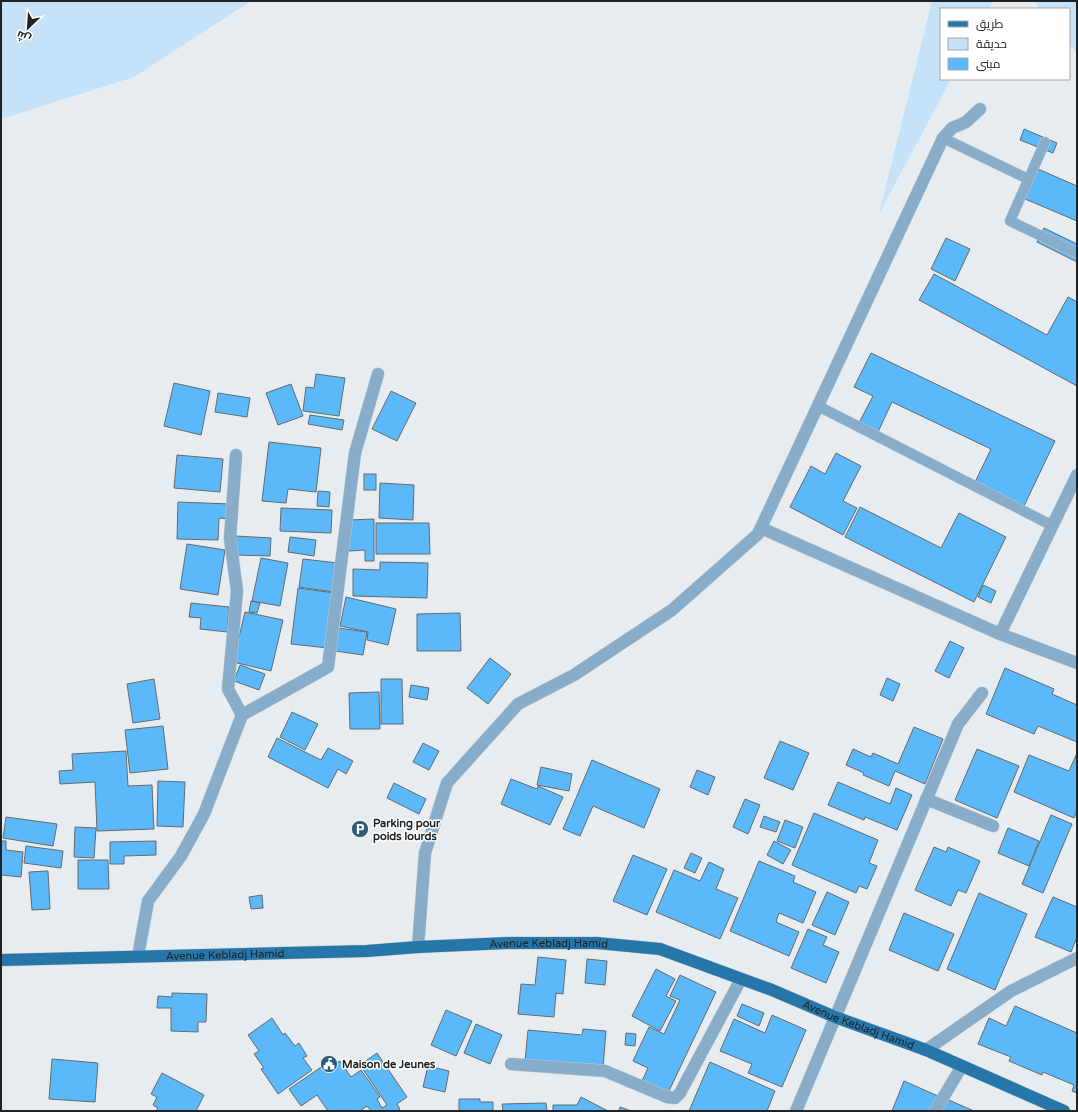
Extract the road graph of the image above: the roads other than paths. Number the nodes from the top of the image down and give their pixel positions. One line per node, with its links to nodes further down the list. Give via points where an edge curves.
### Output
1 (980, 109): 2 (street, via 966,122 952,128)
2 (943, 138): 4 (lane); 7 (street)
3 (1045, 142): 4 (lane)
4 (1028, 179): 5 (lane, via 1010,221)
5 (1077, 253)
6 (378, 374): 15 (street, via 355,452 328,667)
7 (818, 406): 10 (lane); 11 (street)
8 (236, 455): 15 (street, via 230,538 238,591 228,689)
9 (1077, 475): 10 (street)
10 (1053, 526): 12 (street)
11 (761, 528): 12 (street); 18 (street, via 758,534 672,610 574,676 518,704 447,783 425,853)
12 (1000, 634): 13 (street)
13 (1077, 663)
14 (982, 693): 16 (street, via 958,724)
15 (242, 715): 19 (street, via 204,814 181,856 148,901)
16 (926, 799): 17 (street); 23 (street)
17 (993, 826)
18 (418, 947): 19 (main road, Avenue Kebladj Hamid, via 367,951); 22 (main road, Avenue Kebladj Hamid, via 507,943 597,943 660,949)
19 (138, 956): 21 (main road, Avenue Kebladj Hamid)
20 (1077, 958): 24 (street, via 1011,991)
21 (1, 960)
22 (741, 979): 23 (main road, Avenue Kebladj Hamid); 25 (street, via 675,1098 605,1071)
23 (835, 1017): 24 (main road, Avenue Kebladj Hamid); 27 (street)
24 (926, 1050): 26 (main road, Avenue Kebladj Hamid)
25 (510, 1064)
26 (962, 1066): 28 (street); 29 (main road, Avenue Kebladj Hamid)
27 (796, 1111)
28 (936, 1111)
29 (1064, 1111)

